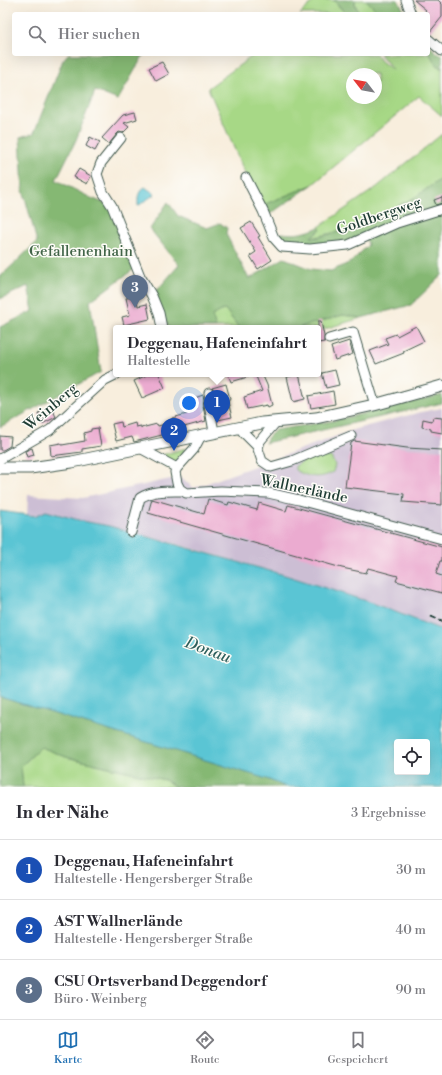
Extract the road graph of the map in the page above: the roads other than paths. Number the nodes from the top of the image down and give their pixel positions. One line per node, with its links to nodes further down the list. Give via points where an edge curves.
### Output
1 (406, 0): 2 (street)
2 (410, 12)
3 (430, 41): 4 (street)
4 (442, 51)
5 (121, 138): 8 (street, via 101,163 97,174 140,276 152,296)
6 (246, 178): 7 (street, Goldbergweg, via 274,238 282,247 310,249 348,244 397,223)
7 (442, 209)
8 (161, 325)
9 (329, 339): 13 (street, via 352,332)
10 (113, 376): 21 (street, Weinberg, via 105,380 50,430)
11 (442, 386): 13 (main road)
12 (209, 393): 16 (street)
13 (375, 405): 14 (main road, via 316,418)
14 (276, 422): 15 (main road); 20 (street, via 260,441)
15 (240, 427): 16 (main road); 20 (street)
16 (214, 432): 17 (main road)
17 (202, 434): 19 (main road); 23 (street, via 194,449)
18 (351, 436): 20 (street, via 271,467 262,461)
19 (140, 448): 22 (main road, via 72,462 37,467); 23 (street)
20 (258, 448)
21 (0, 459)
22 (0, 468)
23 (177, 468): 24 (street, via 177,483)
24 (182, 491): 25 (street, Wallnerlände, via 159,491 140,498); 26 (street, Wallnerlände, via 193,494 221,491 268,493)
25 (131, 532)
26 (442, 539)

